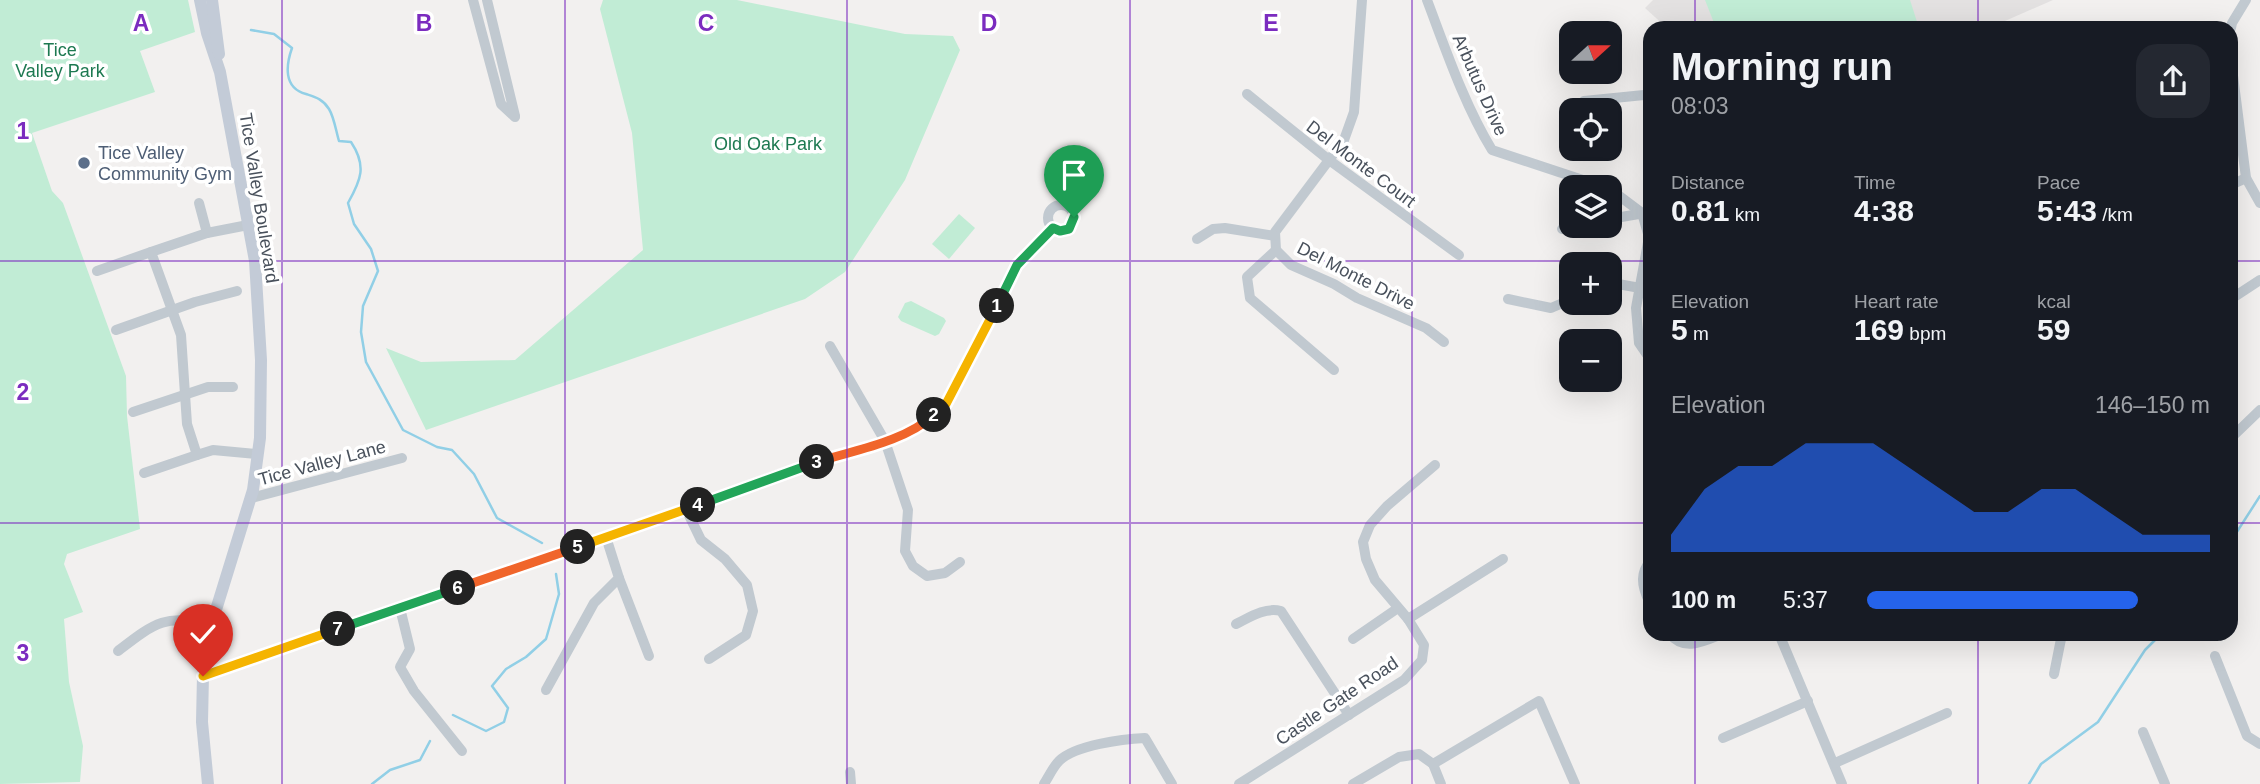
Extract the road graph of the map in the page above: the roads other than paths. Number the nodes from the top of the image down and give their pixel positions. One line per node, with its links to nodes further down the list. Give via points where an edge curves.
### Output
1 (200, 0): 9 (street, Tice Valley Boulevard)
2 (212, 0): 9 (street, Tice Valley Boulevard)
3 (473, 0): 4 (street, via 501,104 515,117)
4 (487, 0)
5 (1362, 0): 14 (street, Del Monte Drive, via 1354,111 1344,140)
6 (1427, 0): 15 (street, Arbutus Drive, via 1492,149)
7 (2246, 0): 8 (street)
8 (2233, 21)
9 (220, 72): 24 (street, Tice Valley Boulevard)
10 (1247, 94): 14 (street, Del Monte Court)
11 (1643, 96): 12 (street)
12 (1620, 98)
13 (2238, 115): 16 (street)
14 (1329, 160): 27 (street, Del Monte Drive); 31 (street, Del Monte Court)
15 (1569, 175)
16 (2246, 178): 17 (street); 20 (street)
17 (2238, 182)
18 (1622, 197): 21 (street)
19 (199, 203): 26 (street)
20 (2260, 203)
21 (1643, 210)
22 (1643, 213): 23 (street)
23 (1622, 217)
24 (248, 225): 26 (street); 53 (street, Tice Valley Boulevard, via 255,261 261,360)
25 (1053, 228): 52 (street, via 1017,265 946,404 923,425)
26 (207, 233): 30 (street)
27 (1275, 236): 28 (street, via 1225,228 1213,229); 29 (street, Del Monte Drive)
28 (1197, 240)
29 (1276, 250): 43 (street, Del Monte Drive, via 1291,265 1426,328); 46 (street, via 1247,277 1250,298)
30 (151, 252): 32 (street); 41 (street)
31 (1459, 255)
32 (97, 271)
33 (1643, 271): 36 (street)
34 (2260, 280): 38 (street)
35 (1622, 285): 36 (street)
36 (1640, 288): 45 (street, via 1636,308)
37 (237, 291): 41 (street)
38 (2238, 294)
39 (1508, 299): 40 (street, via 1551,308)
40 (1559, 305)
41 (173, 310): 42 (street); 48 (street, via 184,348)
42 (116, 330)
43 (1444, 342)
44 (830, 346): 52 (street)
45 (1643, 349)
46 (1334, 370)
47 (233, 387): 48 (street, via 208,387)
48 (186, 394): 50 (street); 54 (street, via 187,424)
49 (2260, 410): 51 (street)
50 (133, 412)
51 (2238, 431)
52 (885, 441): 59 (street); 62 (street, via 908,510 905,551 913,566 927,576 945,573)
53 (257, 454): 54 (street, via 213,450); 58 (street, Tice Valley Boulevard)
54 (197, 455): 57 (street)
55 (402, 458): 58 (street, Tice Valley Lane)
56 (1435, 465): 65 (street, Castle Gate Road, via 1387,506 1370,525 1363,542 1375,580)
57 (144, 473)
58 (251, 498): 68 (street, Tice Valley Boulevard)
59 (686, 509): 60 (street); 77 (street, via 701,540 747,585 753,611 746,635)
60 (606, 537): 63 (street); 64 (street)
61 (1503, 559): 66 (street)
62 (960, 562)
63 (619, 578): 75 (street); 80 (street, via 594,603)
64 (400, 608): 79 (street); 87 (street, via 410,649 400,667)
65 (1398, 608): 66 (street, Castle Gate Road); 69 (street)
66 (1408, 620): 83 (street, Castle Gate Road, via 1424,645 1422,660 1404,680)
67 (1237, 624): 83 (street, via 1261,612 1281,611)
68 (211, 626): 74 (street, via 189,619 169,620 145,630); 79 (street, Tice Valley Boulevard)
69 (1353, 639)
70 (1676, 641): 71 (street)
71 (1706, 641)
72 (1782, 641): 81 (street)
73 (2061, 641): 78 (street)
74 (118, 651)
75 (649, 656)
76 (2215, 656): 86 (street, via 2247,736)
77 (709, 659)
78 (2054, 674)
79 (203, 676): 91 (street, Tice Valley Boulevard)
80 (546, 690)
81 (1808, 701): 85 (street); 88 (street)
82 (1947, 713): 88 (street)
83 (1349, 715): 95 (street, Castle Gate Road)
84 (2143, 732): 100 (street)
85 (1723, 738)
86 (2260, 744)
87 (462, 751)
88 (1835, 763): 99 (street)
89 (1433, 764): 96 (street, via 1419,754 1399,757); 97 (street); 98 (street, via 1539,701)
90 (850, 772): 92 (street)
91 (208, 784)
92 (851, 784)
93 (1044, 784): 94 (street, via 1065,757 1110,741 1145,738)
94 (1172, 784)
95 (1239, 784)
96 (1353, 784)
97 (1441, 784)
98 (1575, 784)
99 (1842, 784)
100 (2165, 784)

